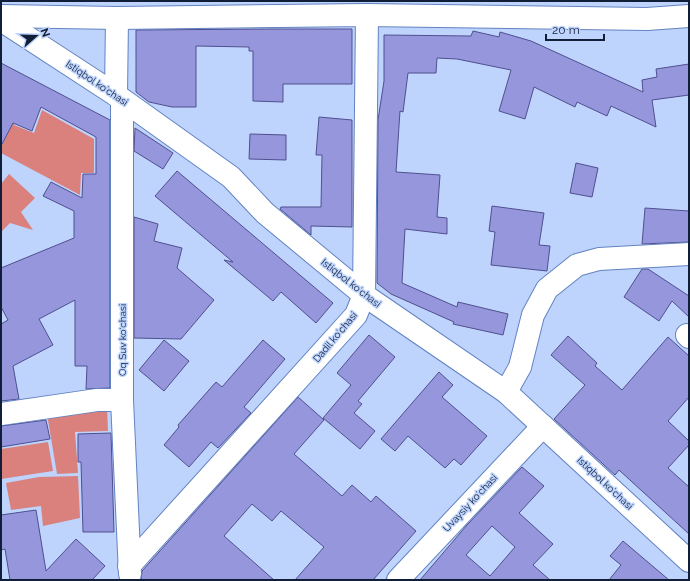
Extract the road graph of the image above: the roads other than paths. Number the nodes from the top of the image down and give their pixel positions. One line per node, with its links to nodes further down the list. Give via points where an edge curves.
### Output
1 (367, 15): 3 (street, via 647,19); 4 (street); 8 (street, Dadil koʻchasi)
2 (1, 16): 4 (street)
3 (689, 16)
4 (116, 18): 6 (street, Oq Suv koʻchasi)
5 (1, 20): 6 (street, Istiqbol koʻchasi)
6 (119, 98): 8 (street, Istiqbol koʻchasi, via 231,177 265,213); 10 (street, Oq Suv koʻchasi)
7 (689, 254): 9 (street, via 599,259 576,265 547,288 533,315 520,367)
8 (364, 295): 9 (street, Istiqbol koʻchasi); 14 (street, Dadil koʻchasi, via 356,315)
9 (506, 392): 12 (street, Istiqbol koʻchasi)
10 (122, 400): 11 (street, via 97,400); 14 (street, Oq Suv koʻchasi)
11 (1, 414)
12 (543, 426): 13 (street, Istiqbol koʻchasi); 15 (street, Uvaysiy koʻchasi)
13 (689, 561)
14 (130, 573)
15 (398, 580)

